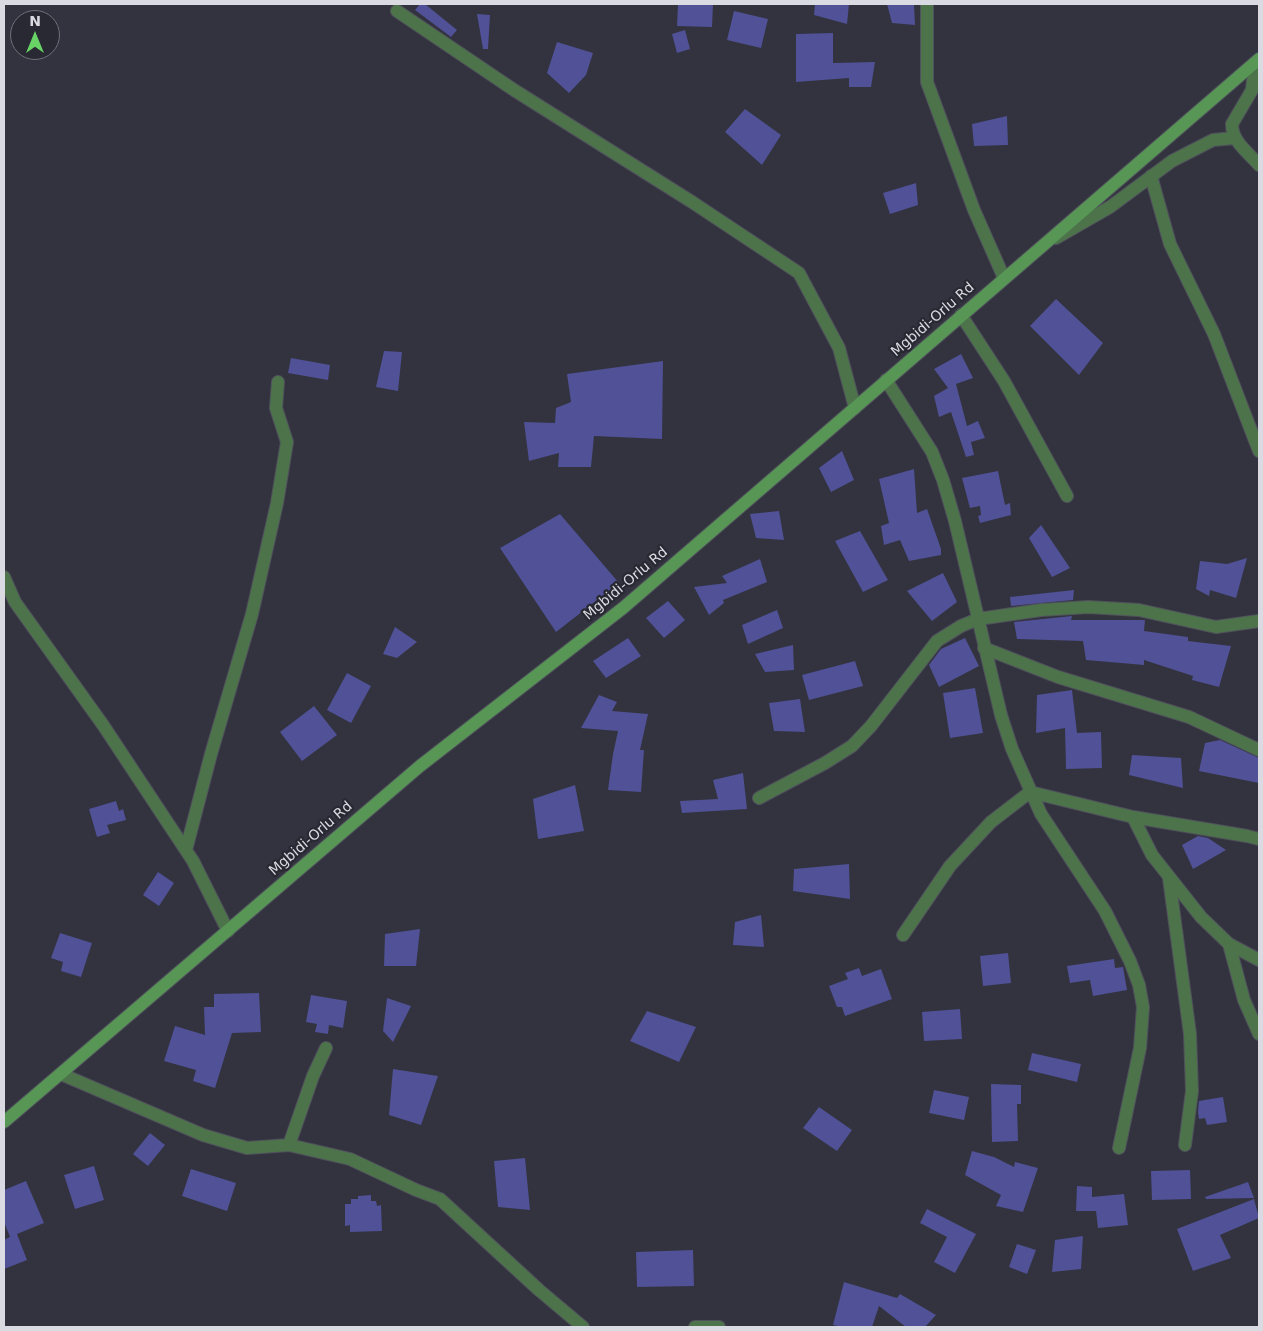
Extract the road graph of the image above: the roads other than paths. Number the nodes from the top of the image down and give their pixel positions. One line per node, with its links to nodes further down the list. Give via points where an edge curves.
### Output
1 (927, 4): 8 (street, via 927,82 974,210)
2 (397, 11): 12 (street, via 800,273 839,348)
3 (1257, 61): 4 (street, via 1252,90 1232,124); 7 (main road, Mgbidi-Orlu Rd)
4 (1234, 138): 5 (street); 6 (street, via 1213,140 1172,161)
5 (1259, 165)
6 (1152, 176): 7 (street, via 1110,207); 13 (street, via 1170,244 1214,334)
7 (1041, 247): 8 (main road, Mgbidi-Orlu Rd)
8 (1004, 278): 9 (main road, Mgbidi-Orlu Rd)
9 (962, 315): 10 (main road, Mgbidi-Orlu Rd); 14 (street, via 1004,381)
10 (886, 380): 12 (main road, Mgbidi-Orlu Rd); 16 (street, via 932,452 943,480)
11 (278, 382): 24 (street, via 276,408 287,442 277,503 252,614)
12 (855, 408): 26 (main road, Mgbidi-Orlu Rd, via 623,608 420,766)
13 (1259, 451)
14 (1067, 496)
15 (4, 577): 24 (street, via 15,602 104,725)
16 (978, 619): 17 (street, via 1088,607 1139,610 1216,627); 18 (street); 21 (street, via 937,641 852,746)
17 (1259, 621)
18 (984, 648): 19 (street, via 1058,677 1189,717); 20 (street, via 1001,715)
19 (1259, 750)
20 (1030, 792): 22 (street); 27 (street, via 991,822 950,866); 36 (street, via 1105,911 1139,985 1143,1006 1140,1048)
21 (759, 798)
22 (1134, 817): 23 (street); 25 (street, via 1152,855)
23 (1259, 839)
24 (186, 850): 26 (street)
25 (1169, 878): 28 (street, via 1201,917); 35 (street, via 1190,1034 1192,1091)
26 (228, 931): 32 (main road, Mgbidi-Orlu Rd)
27 (904, 935)
28 (1229, 944): 29 (street); 30 (street, via 1244,1000)
29 (1259, 960)
30 (1259, 1034)
31 (326, 1048): 34 (street)
32 (61, 1074): 33 (main road, Mgbidi-Orlu Rd); 34 (street, via 202,1135 247,1148)
33 (4, 1122)
34 (289, 1145): 37 (street, via 350,1159 440,1199)
35 (1185, 1145)
36 (1119, 1148)
37 (583, 1327)
38 (696, 1327): 39 (street)
39 (719, 1327)

